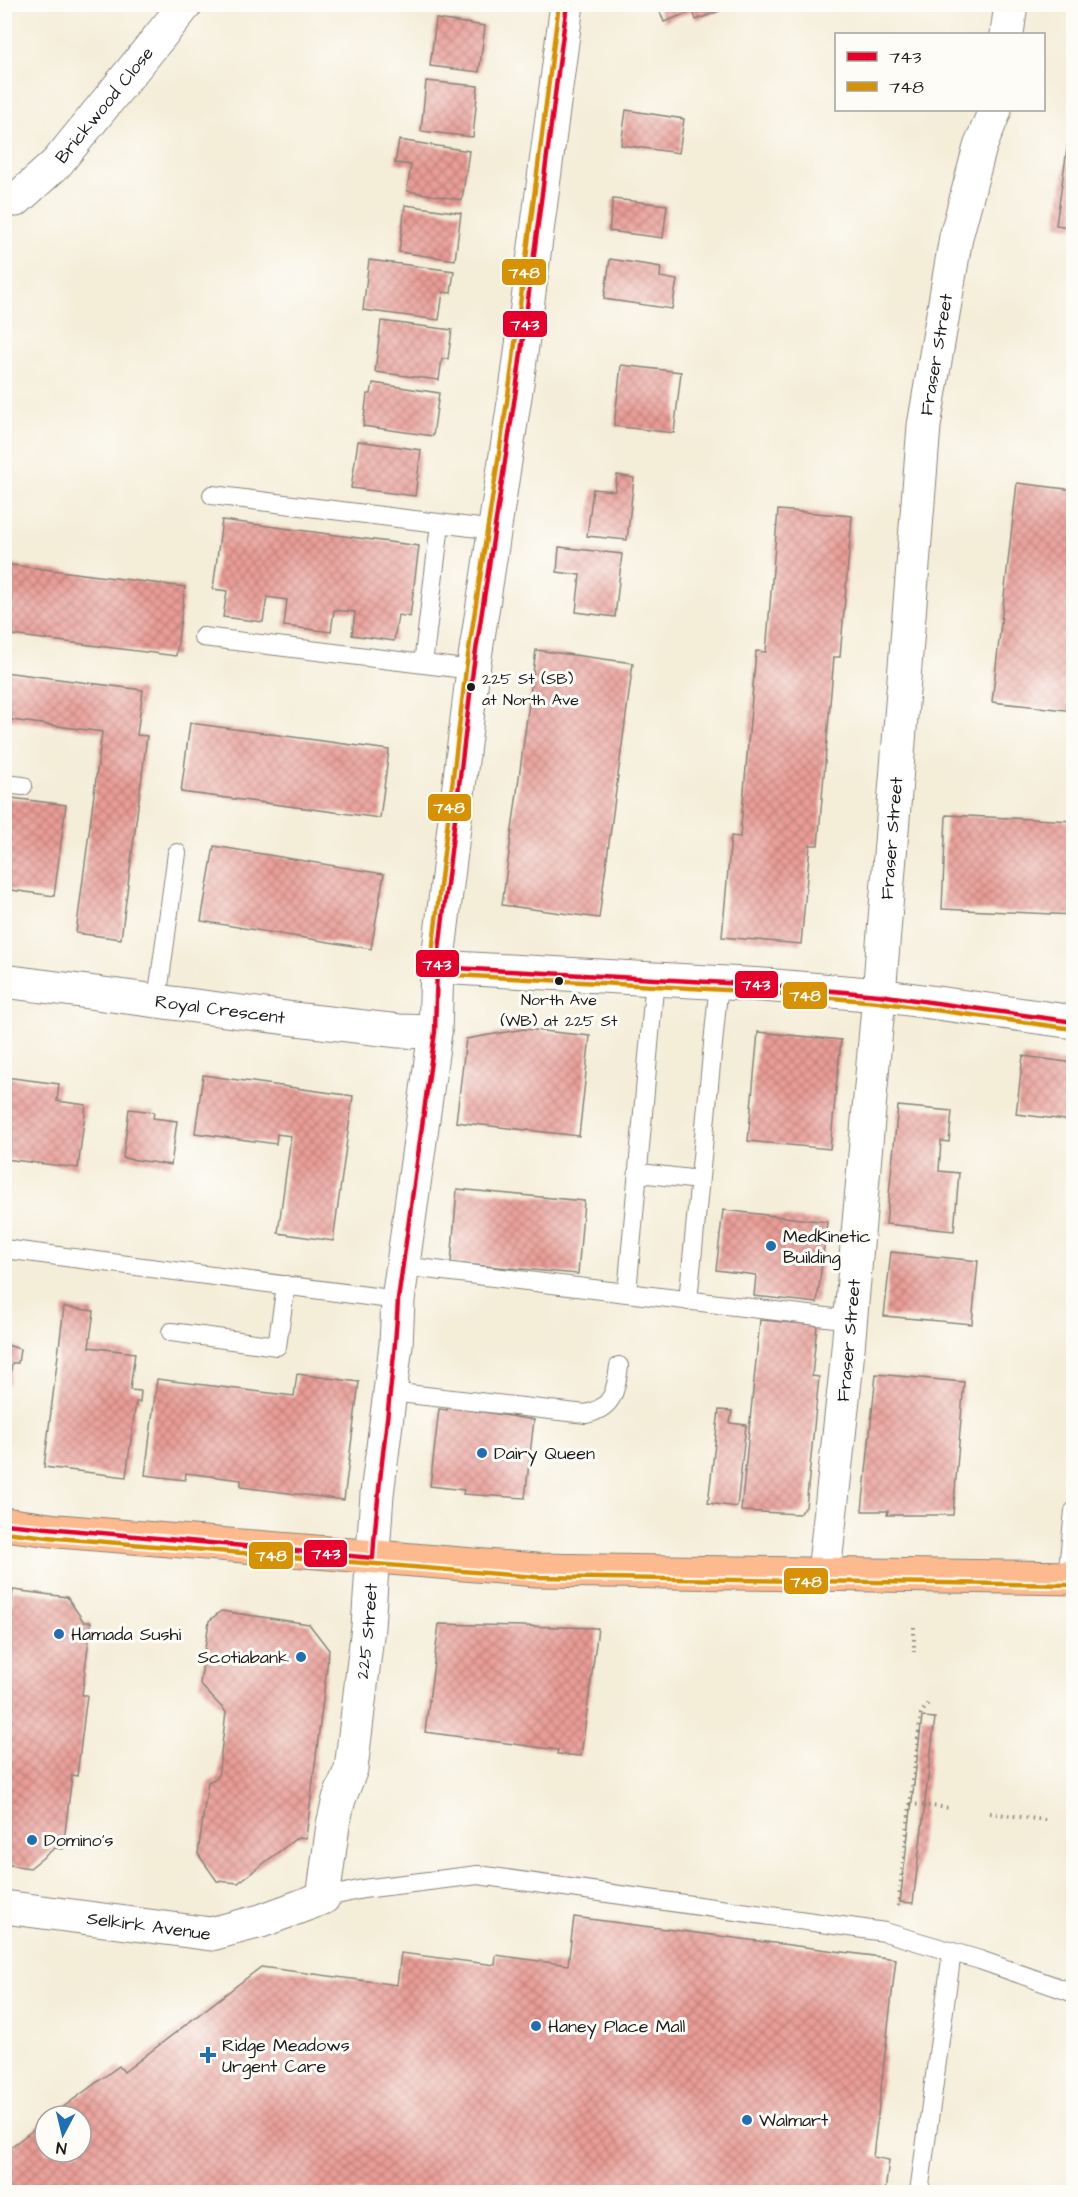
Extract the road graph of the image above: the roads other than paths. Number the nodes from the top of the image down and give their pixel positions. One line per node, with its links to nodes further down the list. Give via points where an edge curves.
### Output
1 (186, 4): 6 (street, Brickwood Close, via 57,163)
2 (567, 4): 9 (street, 225 Street)
3 (1011, 4): 4 (street)
4 (1007, 33)
5 (995, 111): 18 (street, Fraser Street, via 980,147 956,237 924,426)
6 (16, 200)
7 (212, 495): 8 (lane)
8 (440, 524): 9 (lane); 11 (lane)
9 (495, 530): 12 (street, 225 Street)
10 (203, 637): 11 (lane)
11 (423, 664): 12 (lane)
12 (473, 670): 14 (street, 225 Street)
13 (177, 853): 19 (lane)
14 (437, 967): 15 (street); 21 (street, 225 Street)
15 (655, 978): 17 (street); 22 (lane)
16 (4, 981): 19 (street, Royal Crescent)
17 (719, 982): 18 (street); 23 (lane)
18 (879, 995): 20 (street); 30 (street, Fraser Street)
19 (157, 1001): 21 (street, Royal Crescent)
20 (1074, 1022)
21 (435, 1032): 25 (street, 225 Street)
22 (639, 1173): 23 (lane); 27 (lane)
23 (699, 1180): 29 (lane)
24 (4, 1249): 26 (lane)
25 (402, 1266): 27 (lane); 28 (street, 225 Street)
26 (286, 1285): 28 (lane); 31 (lane, via 277,1346)
27 (627, 1293): 29 (lane)
28 (398, 1300): 33 (street, 225 Street)
29 (688, 1301): 30 (lane)
30 (850, 1320): 37 (street, Fraser Street)
31 (171, 1332)
32 (620, 1366): 33 (lane, via 616,1394 598,1411 586,1414)
33 (390, 1392): 36 (street, 225 Street)
34 (1074, 1511): 38 (lane)
35 (4, 1524): 36 (main road)
36 (373, 1558): 37 (main road, via 536,1570); 39 (street, 225 Street, via 351,1769 333,1824)
37 (824, 1573): 38 (main road)
38 (1070, 1578)
39 (323, 1898): 40 (street, Selkirk Avenue, via 246,1926 211,1934); 41 (lane, via 363,1889 478,1875 844,1925 885,1932)
40 (4, 1907)
41 (952, 1952): 42 (lane); 43 (lane)
42 (1074, 1993)
43 (919, 2193)

